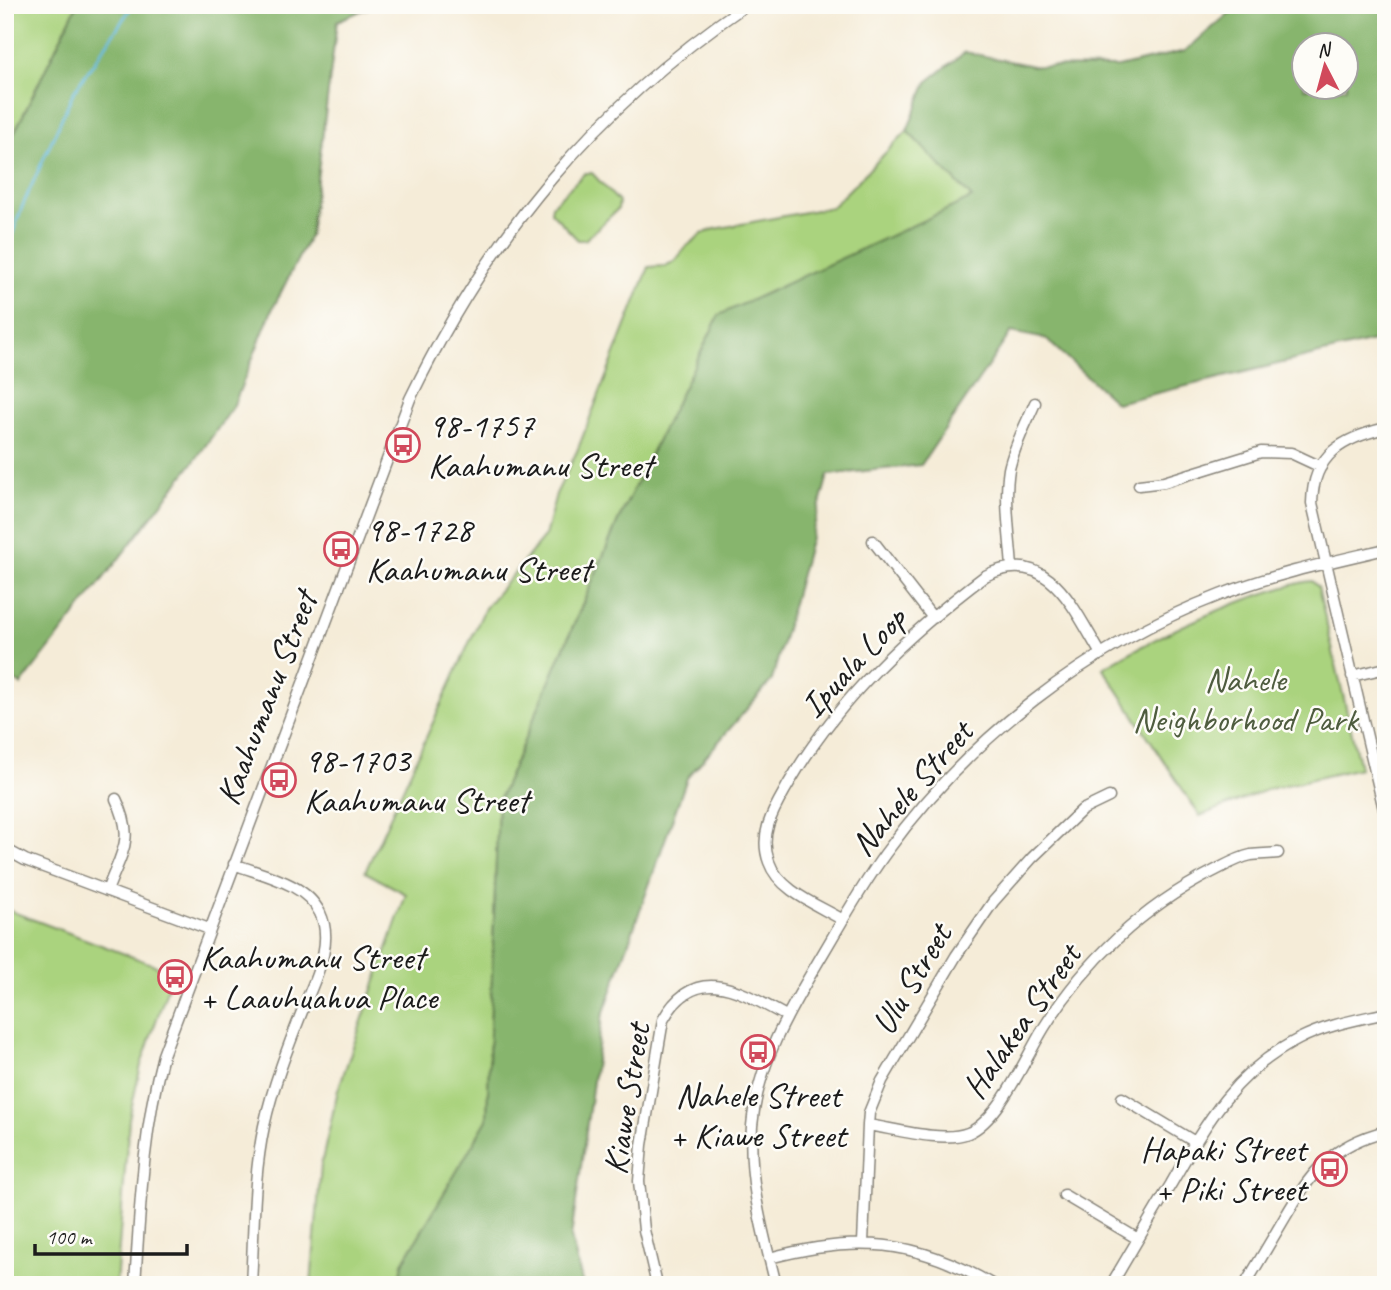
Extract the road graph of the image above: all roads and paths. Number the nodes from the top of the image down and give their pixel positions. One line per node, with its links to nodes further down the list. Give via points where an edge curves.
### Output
1 (746, 5): 20 (street, Kaahumanu Street, via 659,70 589,135 517,220 471,286 398,427)
2 (1035, 403): 9 (street, via 1009,471)
3 (1386, 428): 4 (street, via 1343,442)
4 (1321, 467): 5 (street, via 1291,453 1261,452 1164,482); 8 (street, via 1312,503)
5 (1139, 485)
6 (873, 541): 10 (street)
7 (1386, 549): 8 (street, Nahele Street)
8 (1325, 563): 11 (street, Nahele Street, via 1197,604); 13 (street)
9 (1012, 568): 10 (street, Ipuala Loop, via 985,576); 11 (street, via 1037,572 1059,587)
10 (933, 618): 22 (street, Ipuala Loop, via 880,665 837,713 767,824 766,851 776,875 791,890)
11 (1101, 654): 22 (street, Nahele Street, via 1044,692 954,771 885,854)
12 (1386, 668): 13 (street)
13 (1352, 676): 14 (street)
14 (1382, 784): 17 (street)
15 (1109, 797): 27 (street, Ulu Street, via 1073,817 993,902 886,1074)
16 (116, 799): 21 (street, via 127,835)
17 (1386, 818)
18 (5, 849): 21 (street)
19 (1278, 853): 27 (street, Halakea Street, via 1249,855 1203,876 1147,912 1107,948 1045,1025 983,1125 945,1136)
20 (234, 864): 23 (street, Kaahumanu Street); 36 (street, via 306,895 320,913 326,940 264,1126)
21 (107, 891): 23 (street)
22 (843, 920): 25 (street, Nahele Street)
23 (209, 929): 35 (street, Kaahumanu Street, via 163,1055 151,1103 141,1176)
24 (1386, 1013): 29 (street, via 1313,1033 1273,1055 1237,1084)
25 (786, 1016): 33 (street, Nahele Street, via 763,1070 752,1127 752,1179); 37 (street, Kiawe Street, via 742,992 715,986 699,987 684,995 663,1020 639,1181)
26 (1122, 1098): 29 (street)
27 (867, 1125): 32 (street, Ulu Street)
28 (1386, 1132): 41 (street, via 1351,1143 1321,1164)
29 (1195, 1142): 31 (street)
30 (1064, 1195): 31 (street)
31 (1138, 1239): 40 (street)
32 (863, 1243): 33 (street, via 828,1245); 39 (street, via 937,1257)
33 (769, 1258): 38 (street, Nahele Street)
34 (1386, 1274): 42 (street)
35 (135, 1285)
36 (251, 1285)
37 (657, 1285)
38 (776, 1285)
39 (993, 1285)
40 (1111, 1285)
41 (1245, 1285)
42 (1380, 1285)

